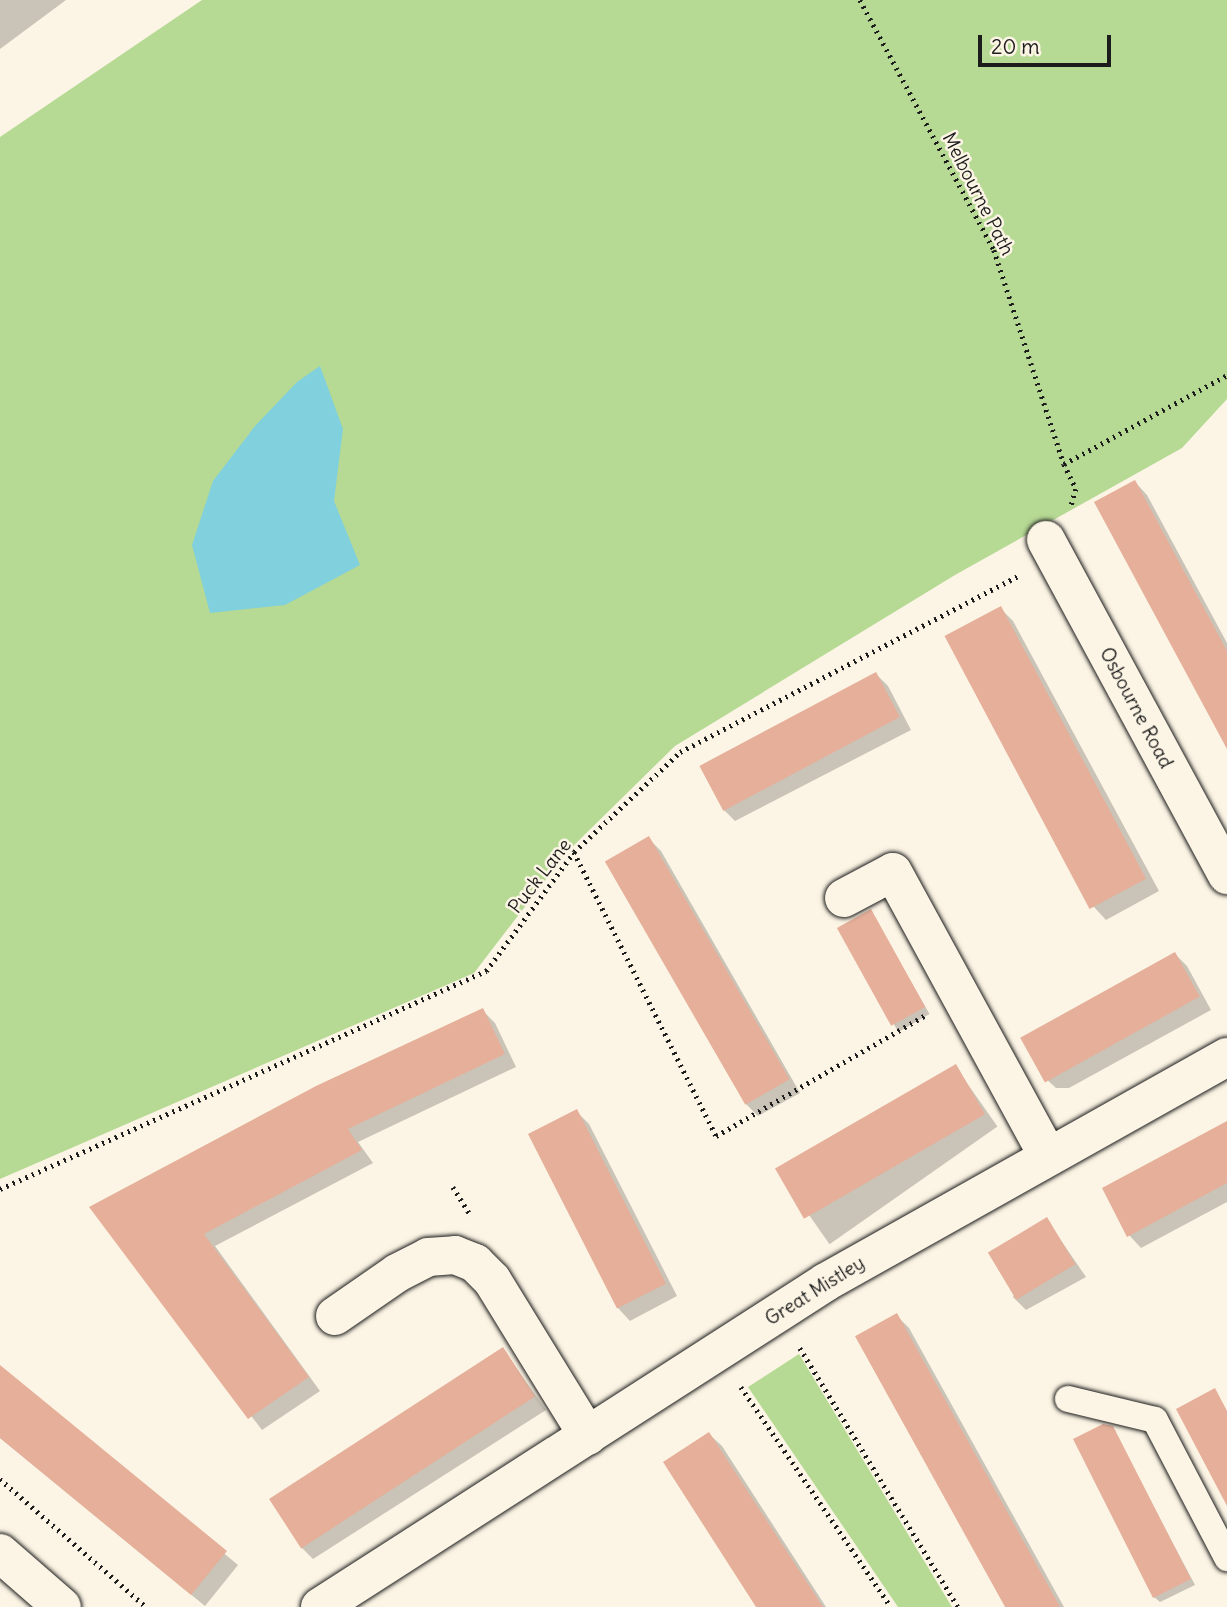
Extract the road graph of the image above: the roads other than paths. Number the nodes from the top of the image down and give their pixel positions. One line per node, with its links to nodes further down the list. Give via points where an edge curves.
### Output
1 (1046, 540): 2 (street, Osbourne Road)
2 (1224, 864)
3 (844, 898): 5 (street, via 893,872)
4 (1227, 1057): 5 (street, Great Mistley)
5 (1048, 1156): 8 (street, Great Mistley, via 826,1282)
6 (335, 1316): 8 (street, via 428,1257 456,1255 475,1263 492,1280)
7 (1068, 1399): 10 (lane, via 1155,1420)
8 (588, 1436): 12 (street, Great Mistley)
9 (0, 1553): 11 (street)
10 (1227, 1558)
11 (62, 1607)
12 (320, 1607)

